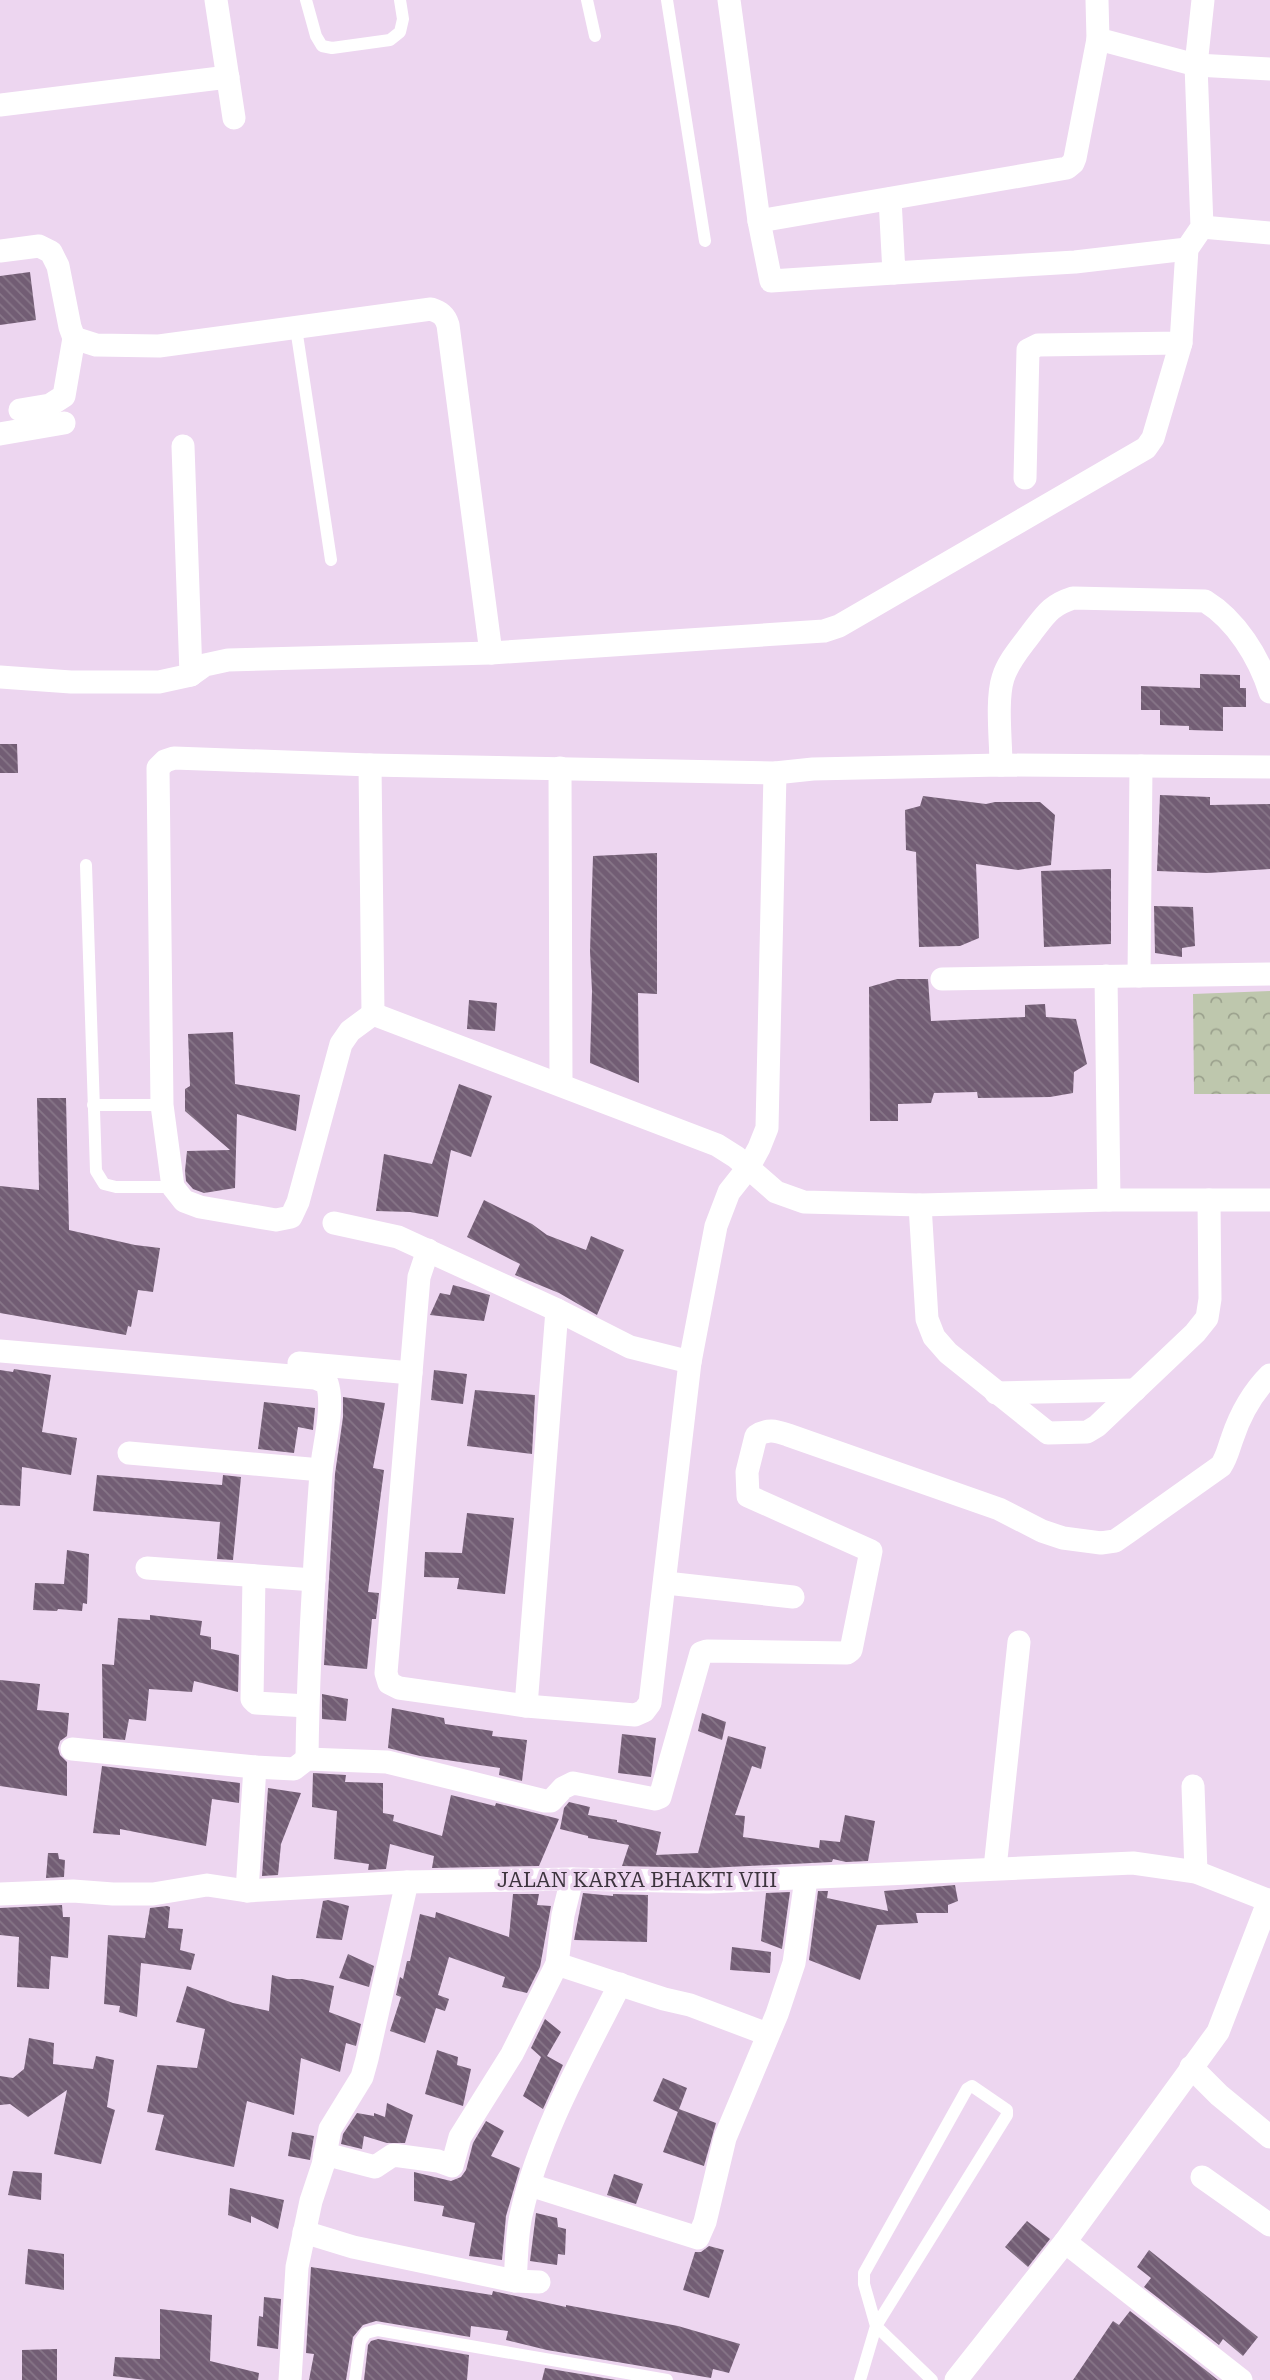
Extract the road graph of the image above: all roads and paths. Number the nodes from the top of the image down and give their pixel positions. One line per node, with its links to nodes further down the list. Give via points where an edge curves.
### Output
1 (216, 0): 13 (street)
2 (306, 0): 3 (lane, via 316,36 322,46 332,48 390,40 400,32)
3 (400, 0)
4 (587, 0): 9 (lane)
5 (667, 0): 20 (lane)
6 (729, 0): 17 (street)
7 (1097, 0): 10 (street)
8 (1203, 0): 11 (street)
9 (595, 36)
10 (1098, 39): 11 (street); 16 (street, via 1075,158 1067,168)
11 (1196, 65): 12 (street); 18 (street)
12 (1270, 69)
13 (228, 76): 14 (street); 15 (street)
14 (0, 104)
15 (234, 118)
16 (890, 199): 17 (street); 23 (street)
17 (759, 221): 23 (street, via 771,281)
18 (1202, 227): 19 (street); 21 (street)
19 (1270, 233)
20 (705, 241)
21 (1187, 249): 23 (street, via 1075,262); 26 (street)
22 (0, 251): 25 (street, via 38,246 51,252)
23 (894, 273)
24 (296, 328): 25 (street, via 159,346 96,345); 32 (lane); 33 (street, via 430,309 445,317)
25 (74, 338): 27 (street, via 64,396 50,405)
26 (1181, 343): 31 (street, via 1038,345 1028,350); 33 (street, via 1146,448 839,626 824,631)
27 (20, 410)
28 (64, 423): 29 (street)
29 (0, 433)
30 (183, 446): 34 (street)
31 (1025, 478)
32 (331, 559)
33 (491, 653): 34 (street, via 228,660 205,665)
34 (191, 675): 35 (street, via 159,682)
35 (0, 677)
36 (1270, 692): 38 (street, via 1242,638 1219,610 1205,601 1073,598 1057,603 1045,614 1008,665 1002,680)
37 (370, 765): 41 (street); 48 (street); 51 (street, via 174,758 158,768)
38 (1001, 765): 39 (street); 42 (street)
39 (1140, 766): 40 (street); 46 (street)
40 (1270, 767)
41 (561, 768): 42 (street); 49 (street)
42 (775, 773): 52 (street, via 767,1128)
43 (86, 865): 50 (lane)
44 (1270, 974): 46 (street)
45 (1107, 976): 46 (street); 47 (street); 54 (street)
46 (1139, 976)
47 (942, 979)
48 (373, 1014): 49 (street); 53 (street, via 341,1044 291,1217 276,1220 200,1207 184,1201)
49 (561, 1084): 52 (street, via 717,1145)
50 (93, 1105): 51 (lane); 53 (lane, via 96,1171 104,1184)
51 (162, 1105): 53 (street)
52 (748, 1168): 57 (street, via 776,1192 804,1202); 63 (street, via 729,1192 716,1226)
53 (173, 1187)
54 (1109, 1200): 55 (street); 57 (street)
55 (1209, 1200): 56 (street); 66 (street, via 1207,1318)
56 (1270, 1200)
57 (920, 1205): 67 (street, via 927,1319 934,1338)
58 (334, 1223): 59 (street, via 398,1237)
59 (428, 1250): 60 (street); 64 (street, via 419,1277)
60 (557, 1310): 63 (street, via 630,1347); 77 (street)
61 (0, 1335): 64 (street)
62 (0, 1351): 69 (street, via 322,1380 327,1383 329,1399)
63 (690, 1362): 73 (street)
64 (411, 1373): 77 (street, via 386,1673 389,1683)
65 (1270, 1376): 79 (street, via 1244,1409 1221,1466 1115,1541 1101,1543 1063,1538 999,1509 789,1435 763,1431 756,1436 747,1472 748,1496 871,1551 852,1650 701,1653 660,1797 655,1799 573,1783 545,1801 387,1762)
66 (1135, 1390): 67 (street); 67 (street, via 1087,1432 1048,1433)
67 (996, 1392)
68 (129, 1453): 69 (street)
69 (321, 1469): 72 (street)
70 (147, 1568): 71 (street)
71 (254, 1576): 72 (street); 76 (street, via 252,1699)
72 (314, 1580): 76 (street)
73 (666, 1583): 74 (street); 77 (street, via 650,1703 644,1711 635,1715)
74 (793, 1597)
75 (1019, 1642): 82 (street)
76 (307, 1706): 79 (street)
77 (526, 1706)
78 (72, 1749): 80 (street)
79 (306, 1759): 80 (street, via 294,1769)
80 (255, 1768): 87 (street)
81 (1194, 1786): 83 (street)
82 (995, 1868): 83 (street, JALAN KARYA BHAKTI VIII, via 1133,1863); 85 (street, JALAN KARYA BHAKTI VIII)
83 (1196, 1872): 89 (street, JALAN KARYA BHAKTI VIII)
84 (572, 1879): 85 (street, JALAN KARYA BHAKTI VIII); 86 (street, JALAN KARYA BHAKTI VIII); 90 (street)
85 (806, 1879): 92 (street, via 794,1963)
86 (407, 1882): 87 (street, JALAN KARYA BHAKTI VIII); 95 (street, via 368,2059 330,2129)
87 (247, 1891): 88 (street, JALAN KARYA BHAKTI VIII, via 207,1885 153,1894)
88 (0, 1894)
89 (1270, 1901): 93 (street, via 1218,2032)
90 (557, 1964): 91 (street); 95 (street, via 512,2053 460,2137 452,2166 393,2155 375,2167)
91 (620, 1984): 92 (street); 97 (street, via 556,2115)
92 (767, 2035): 97 (street, via 725,2138 698,2238)
93 (1191, 2067): 94 (street); 100 (street)
94 (1270, 2137)
95 (325, 2154): 99 (street)
96 (1202, 2177): 98 (street)
97 (530, 2185): 101 (street, via 521,2213)
98 (1270, 2225)
99 (304, 2232): 101 (street, via 353,2247); 104 (street, via 297,2267)
100 (1065, 2242): 109 (street); 110 (street)
101 (515, 2281): 102 (street)
102 (539, 2282)
103 (876, 2326): 103 (lane, via 1007,2115 1007,2110 972,2087 864,2273); 107 (lane); 108 (lane)
104 (290, 2380)
105 (355, 2380): 106 (lane, via 360,2342 366,2333 378,2330)
106 (667, 2380)
107 (860, 2380)
108 (932, 2380)
109 (956, 2380)
110 (1241, 2380)

